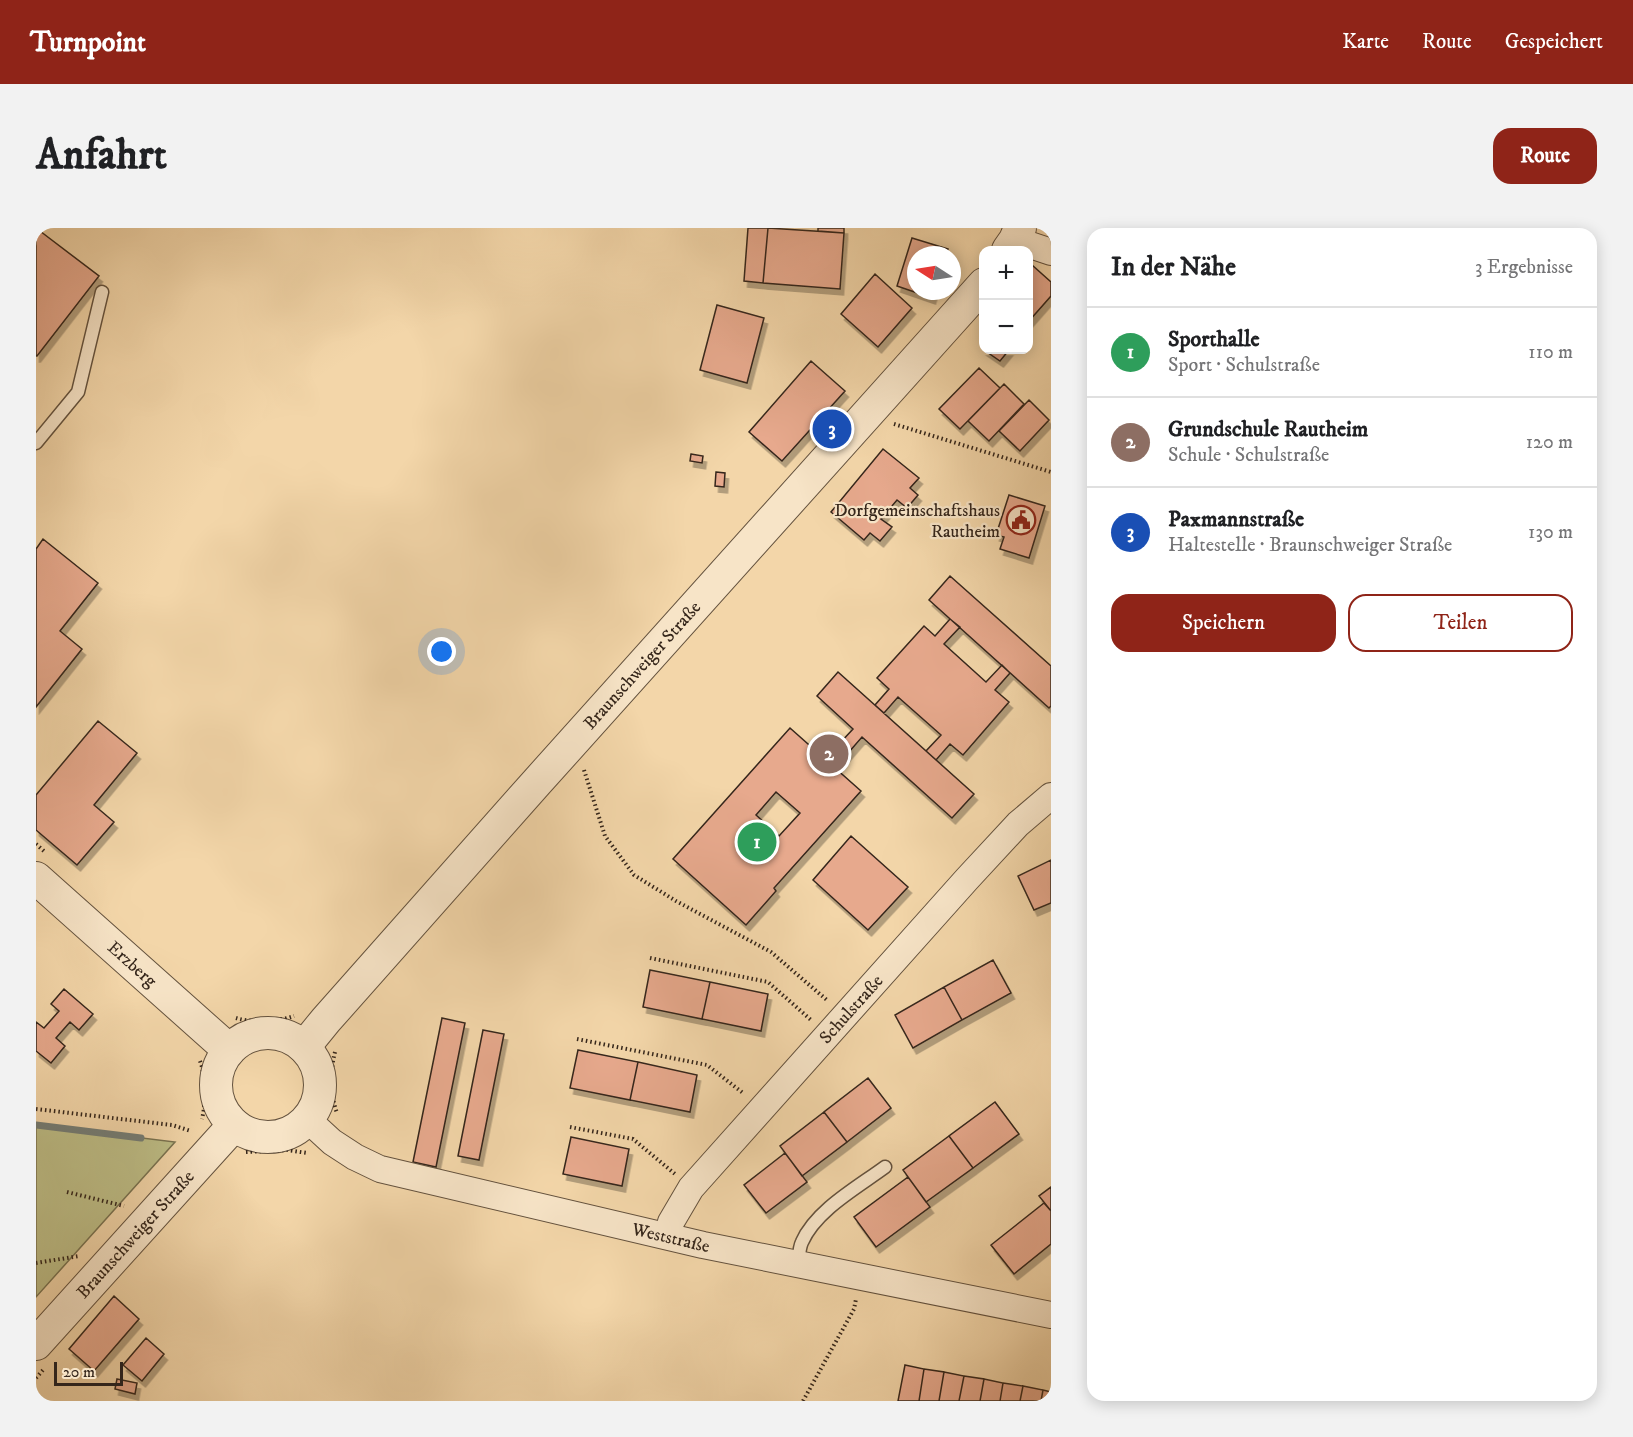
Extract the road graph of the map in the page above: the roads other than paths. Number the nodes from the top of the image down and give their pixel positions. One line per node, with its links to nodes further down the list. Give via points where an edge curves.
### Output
1 (1015, 240): 2 (street)
2 (1051, 252)
3 (979, 290): 8 (street, Braunschweiger Straße)
4 (102, 292): 5 (lane, via 78,392)
5 (36, 443)
6 (1051, 796): 13 (street, Schulstraße, via 1018,824 967,879 691,1188)
7 (36, 878): 9 (street, Erzberg)
8 (304, 1047): 9 (street, via 287,1036 266,1032 246,1037); 10 (street, via 315,1063 320,1082 317,1102)
9 (229, 1050): 11 (street, via 218,1068 216,1088 221,1108)
10 (307, 1119): 11 (street, via 282,1135 252,1134); 13 (street, Weststraße, via 332,1142 380,1169)
11 (240, 1138): 16 (street, Braunschweiger Straße)
12 (885, 1167): 14 (lane, via 828,1209 801,1243)
13 (667, 1236): 14 (street, Weststraße)
14 (798, 1264): 15 (street, Weststraße)
15 (1051, 1315)
16 (36, 1344)

